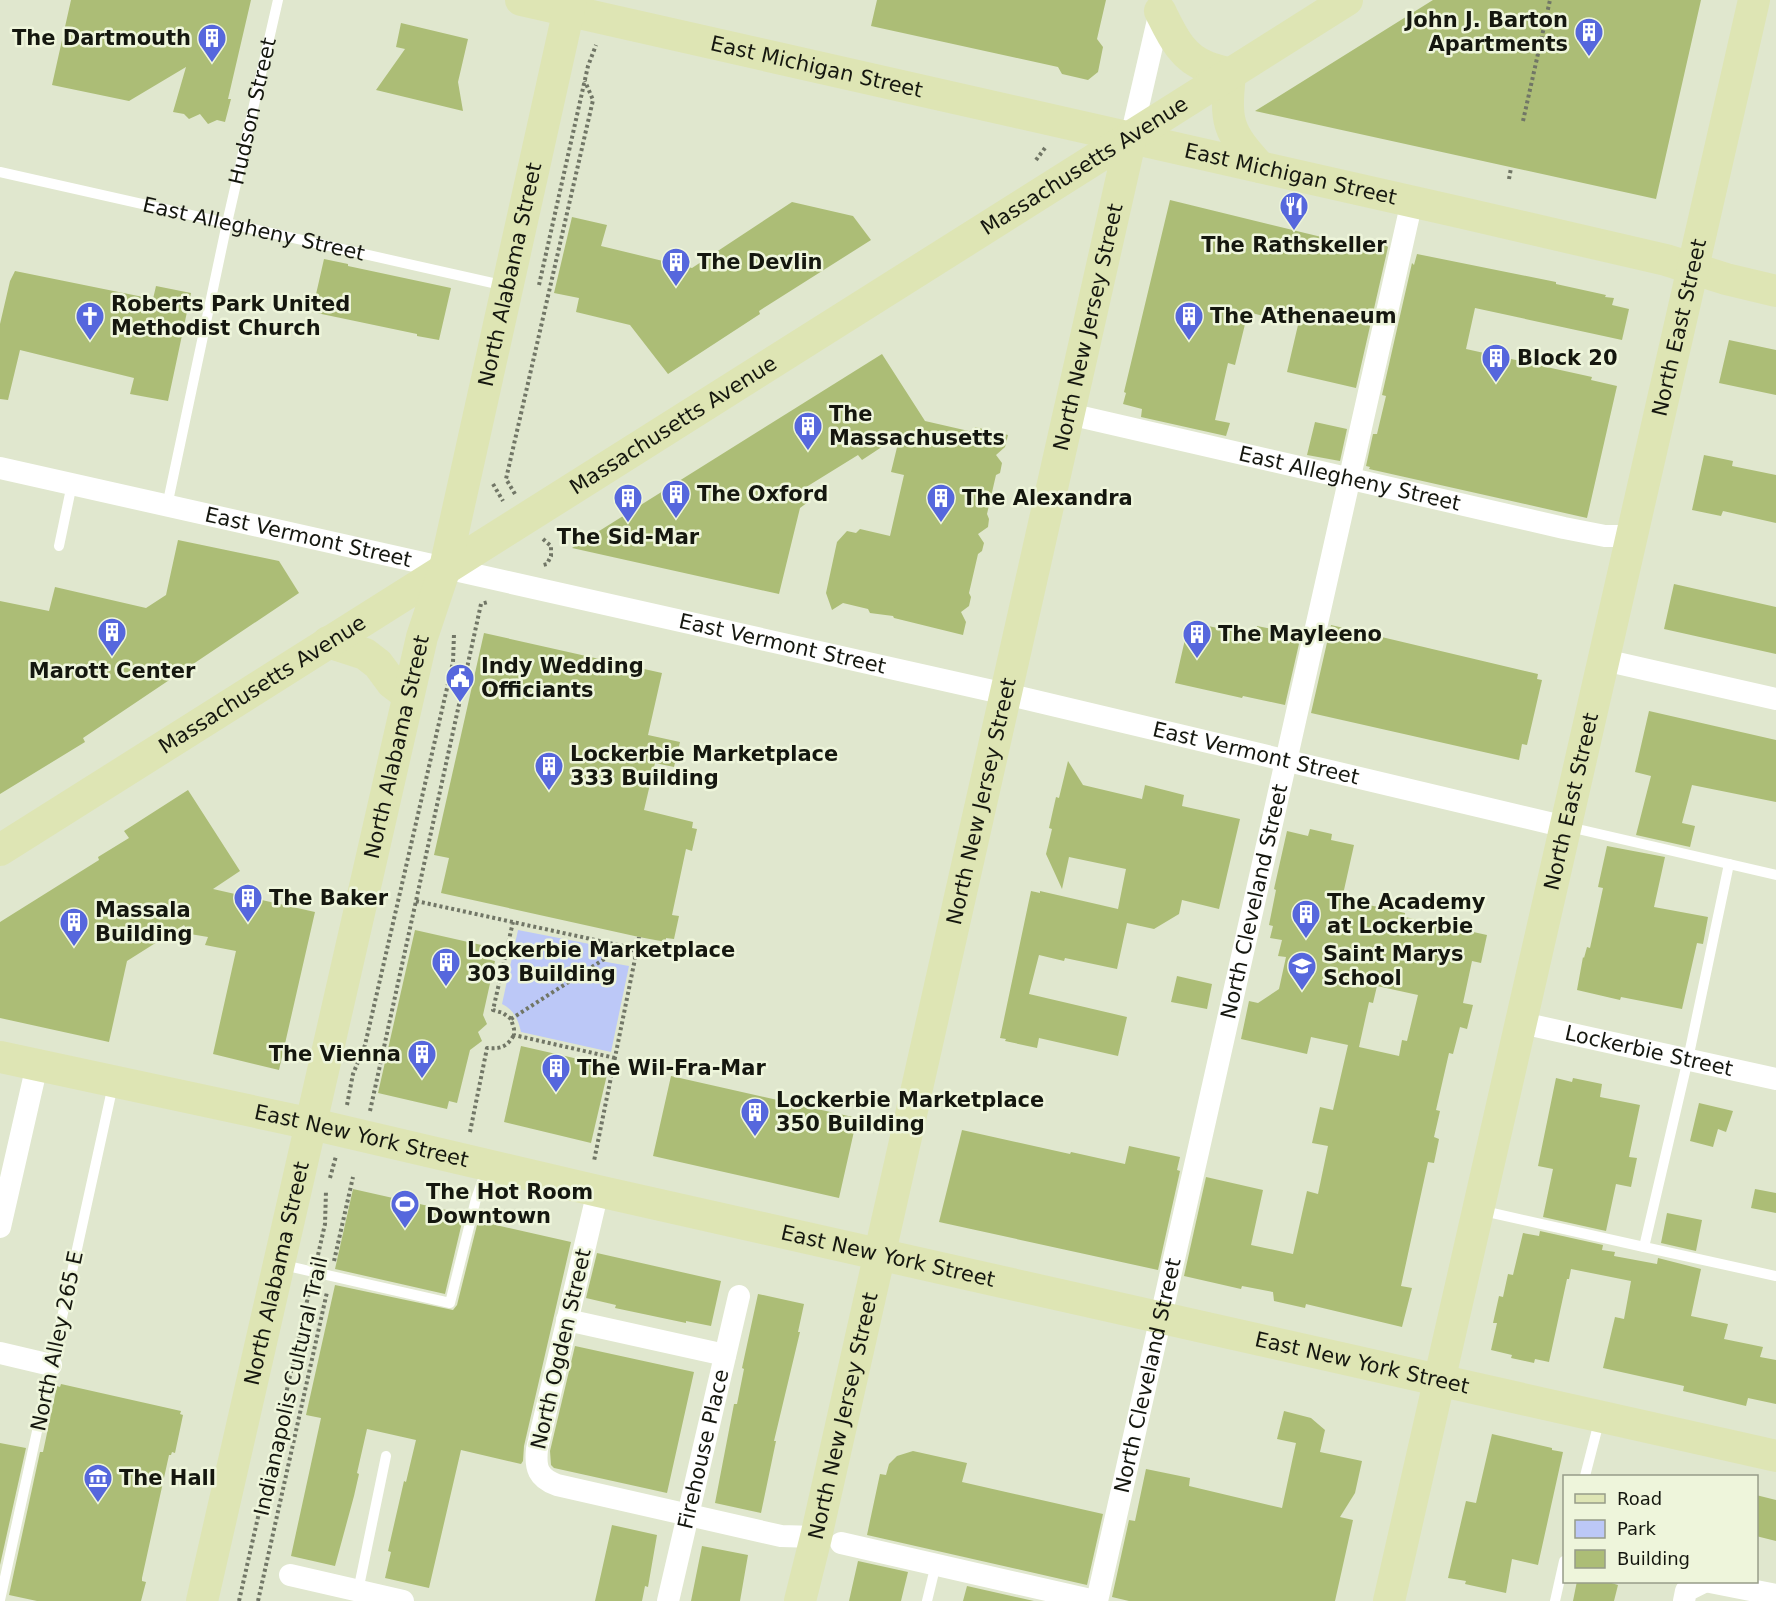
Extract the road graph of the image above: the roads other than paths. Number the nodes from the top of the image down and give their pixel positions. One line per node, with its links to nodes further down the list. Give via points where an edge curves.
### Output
1 (278, 0): 12 (lane, Hudson Street)
2 (521, 0): 5 (main road, East Michigan Street)
3 (1347, 0): 7 (main road, Massachusetts Avenue)
4 (1754, 0): 13 (main road, North East Street)
5 (570, 6): 8 (main road, East Michigan Street, via 602,18); 14 (main road, North Alabama Street)
6 (1161, 6): 7 (main road, via 1172,37 1186,56); 8 (street, North New Jersey Street)
7 (1230, 74): 8 (main road, Massachusetts Avenue); 9 (main road, via 1229,122 1246,152)
8 (1131, 137): 9 (main road, East Michigan Street); 16 (main road, North New Jersey Street); 23 (main road, Massachusetts Avenue)
9 (1260, 167): 11 (main road, East Michigan Street)
10 (0, 172): 12 (lane, East Allegheny Street)
11 (1412, 201): 13 (main road, East Michigan Street); 18 (street, North Cleveland Street)
12 (227, 223): 14 (lane, East Allegheny Street); 20 (lane, Hudson Street)
13 (1693, 268): 15 (main road, East Michigan Street); 21 (main road, North East Street)
14 (507, 287): 23 (main road, North Alabama Street)
15 (1776, 291)
16 (1069, 414): 18 (street, East Allegheny Street); 26 (main road, North New Jersey Street)
17 (0, 468): 19 (street, East Vermont Street)
18 (1350, 479): 21 (street, East Allegheny Street, via 1564,528 1605,536); 29 (street, North Cleveland Street)
19 (72, 484): 20 (street, East Vermont Street); 22 (lane)
20 (167, 506): 23 (street, East Vermont Street)
21 (1632, 536): 25 (main road, North East Street)
22 (58, 546)
23 (445, 568): 24 (main road, Massachusetts Avenue); 26 (street, East Vermont Street); 27 (main road, North Alabama Street)
24 (328, 642): 27 (main road, via 365,654); 31 (main road, Massachusetts Avenue)
25 (1604, 660): 28 (street); 30 (main road, North East Street)
26 (1006, 694): 29 (street, East Vermont Street); 46 (main road, North New Jersey Street)
27 (408, 696): 40 (main road, North Alabama Street)
28 (1776, 699)
29 (1287, 759): 30 (street, East Vermont Street); 50 (street, North Cleveland Street)
30 (1566, 826): 32 (lane); 34 (main road, North East Street)
31 (0, 850)
32 (1729, 864): 33 (lane); 36 (lane)
33 (1776, 875)
34 (1522, 1023): 36 (street, Lockerbie Street); 43 (main road, North East Street)
35 (0, 1057): 37 (main road, East New York Street)
36 (1688, 1059): 38 (street, Lockerbie Street); 45 (lane)
37 (37, 1065): 39 (main road, East New York Street); 44 (street)
38 (1776, 1079)
39 (114, 1081): 40 (main road, East New York Street); 54 (lane, North Alley 265 E)
40 (312, 1124): 41 (main road, East New York Street); 47 (main road, North Alabama Street)
41 (488, 1166): 42 (main road, East New York Street); 47 (lane, via 450,1303)
42 (595, 1179): 46 (main road, East New York Street); 51 (street, North Ogden Street)
43 (1479, 1210): 45 (lane); 55 (main road, North East Street)
44 (0, 1227)
45 (1644, 1247): 48 (lane)
46 (879, 1254): 50 (main road, East New York Street); 61 (main road, North New Jersey Street)
47 (280, 1264): 70 (main road, North Alabama Street)
48 (1776, 1276)
49 (739, 1296): 53 (street, Firehouse Place)
50 (1161, 1317): 55 (main road, East New York Street); 75 (street, North Cleveland Street)
51 (567, 1320): 53 (street); 60 (street, North Ogden Street, via 537,1449 539,1472 557,1485)
52 (0, 1353): 54 (street)
53 (725, 1355): 60 (street, Firehouse Place)
54 (51, 1365): 69 (lane, North Alley 265 E)
55 (1440, 1381): 56 (main road, East New York Street); 76 (main road, North East Street)
56 (1600, 1416): 58 (main road, East New York Street); 59 (lane)
57 (386, 1456): 67 (lane)
58 (1776, 1456)
59 (1585, 1475)
60 (687, 1515): 61 (street, via 781,1536); 72 (street, Firehouse Place)
61 (829, 1540): 62 (street); 73 (main road, North New Jersey Street)
62 (936, 1564): 74 (lane); 75 (street)
63 (1563, 1565): 77 (lane)
64 (290, 1575): 67 (street)
65 (1700, 1583): 78 (street, via 1686,1591)
66 (1719, 1583): 68 (street)
67 (358, 1591): 71 (street)
68 (1776, 1595)
69 (0, 1600)
70 (202, 1601)
71 (403, 1601)
72 (668, 1601)
73 (800, 1601)
74 (927, 1601)
75 (1096, 1601)
76 (1389, 1601)
77 (1555, 1601)
78 (1684, 1601)

